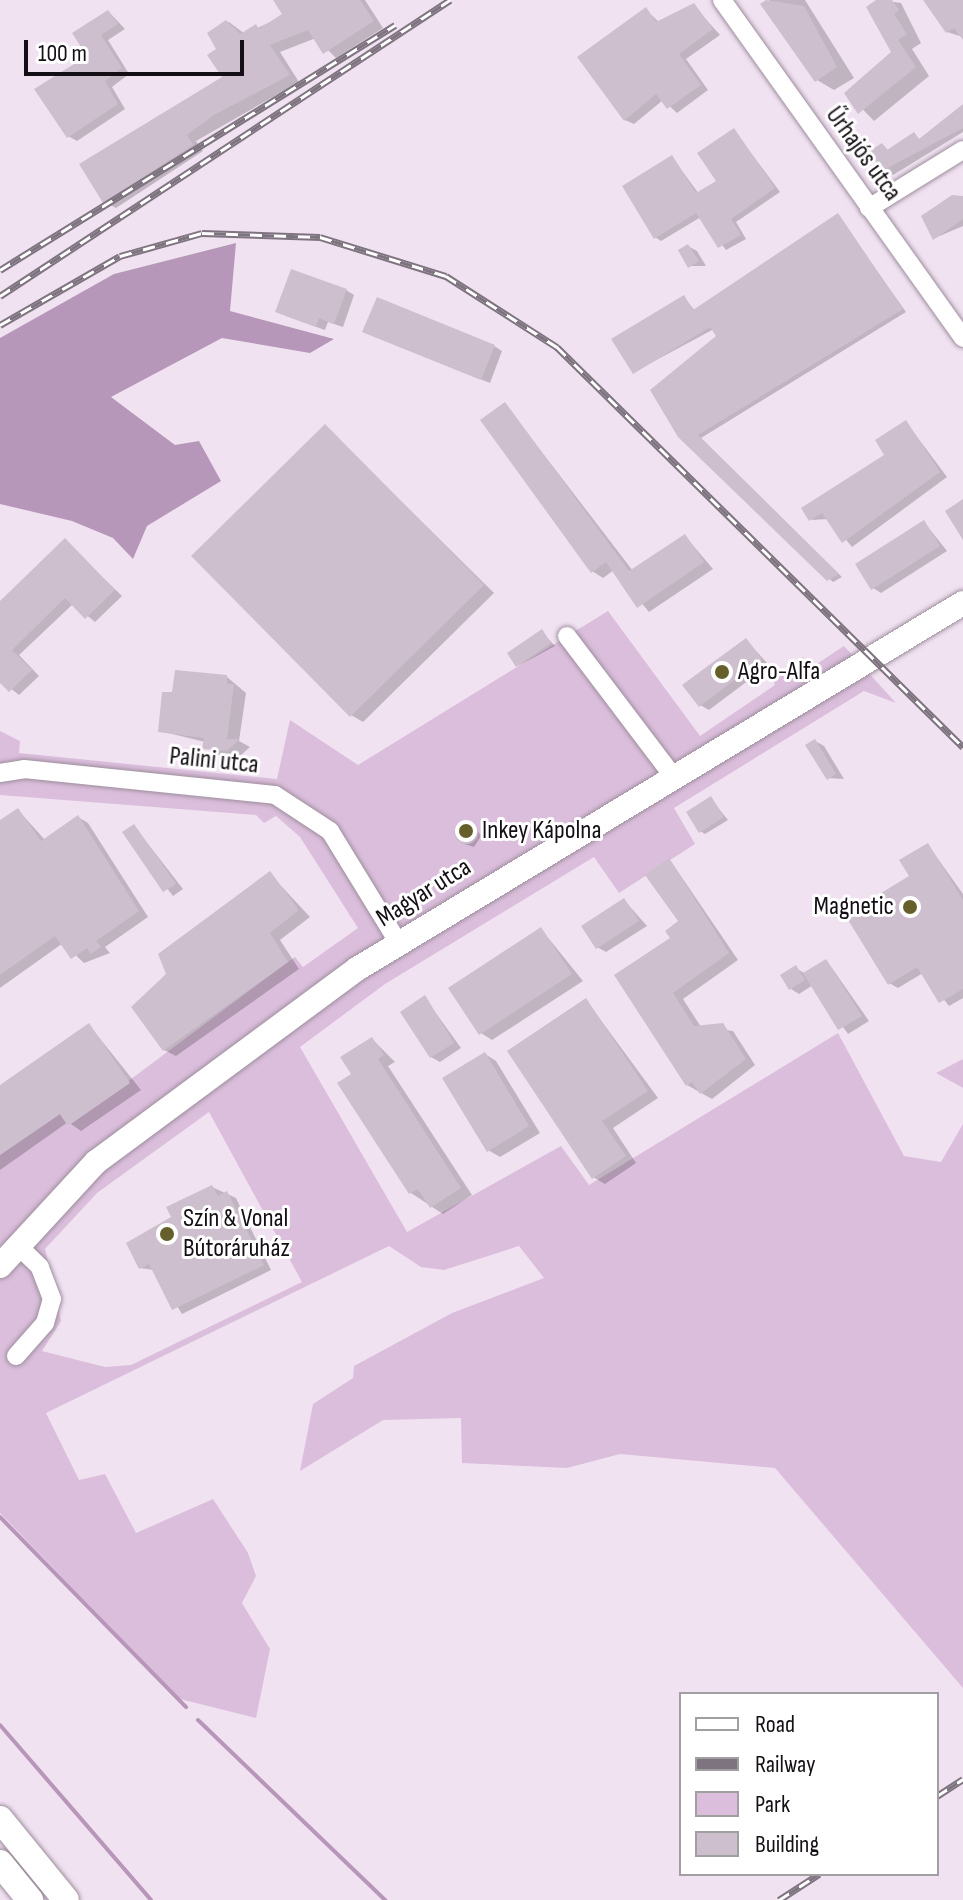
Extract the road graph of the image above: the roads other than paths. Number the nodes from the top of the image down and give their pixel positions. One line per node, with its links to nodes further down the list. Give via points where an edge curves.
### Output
1 (722, 0): 3 (street, Űrhajós utca)
2 (963, 150): 3 (street)
3 (869, 208): 4 (street, Űrhajós utca)
4 (963, 338)
5 (963, 603): 8 (main road, Magyar utca)
6 (567, 636): 8 (street)
7 (1, 770): 9 (street, Palini utca, via 275,795 330,831)
8 (673, 776): 9 (main road, Magyar utca)
9 (398, 942): 10 (main road, Magyar utca, via 116,1146)
10 (17, 1245): 11 (main road, Magyar utca); 12 (street, via 40,1267 52,1299 45,1323)
11 (0, 1266)
12 (16, 1356)
13 (0, 1819): 16 (highway)
14 (0, 1863): 15 (highway)
15 (30, 1900)
16 (66, 1900)

